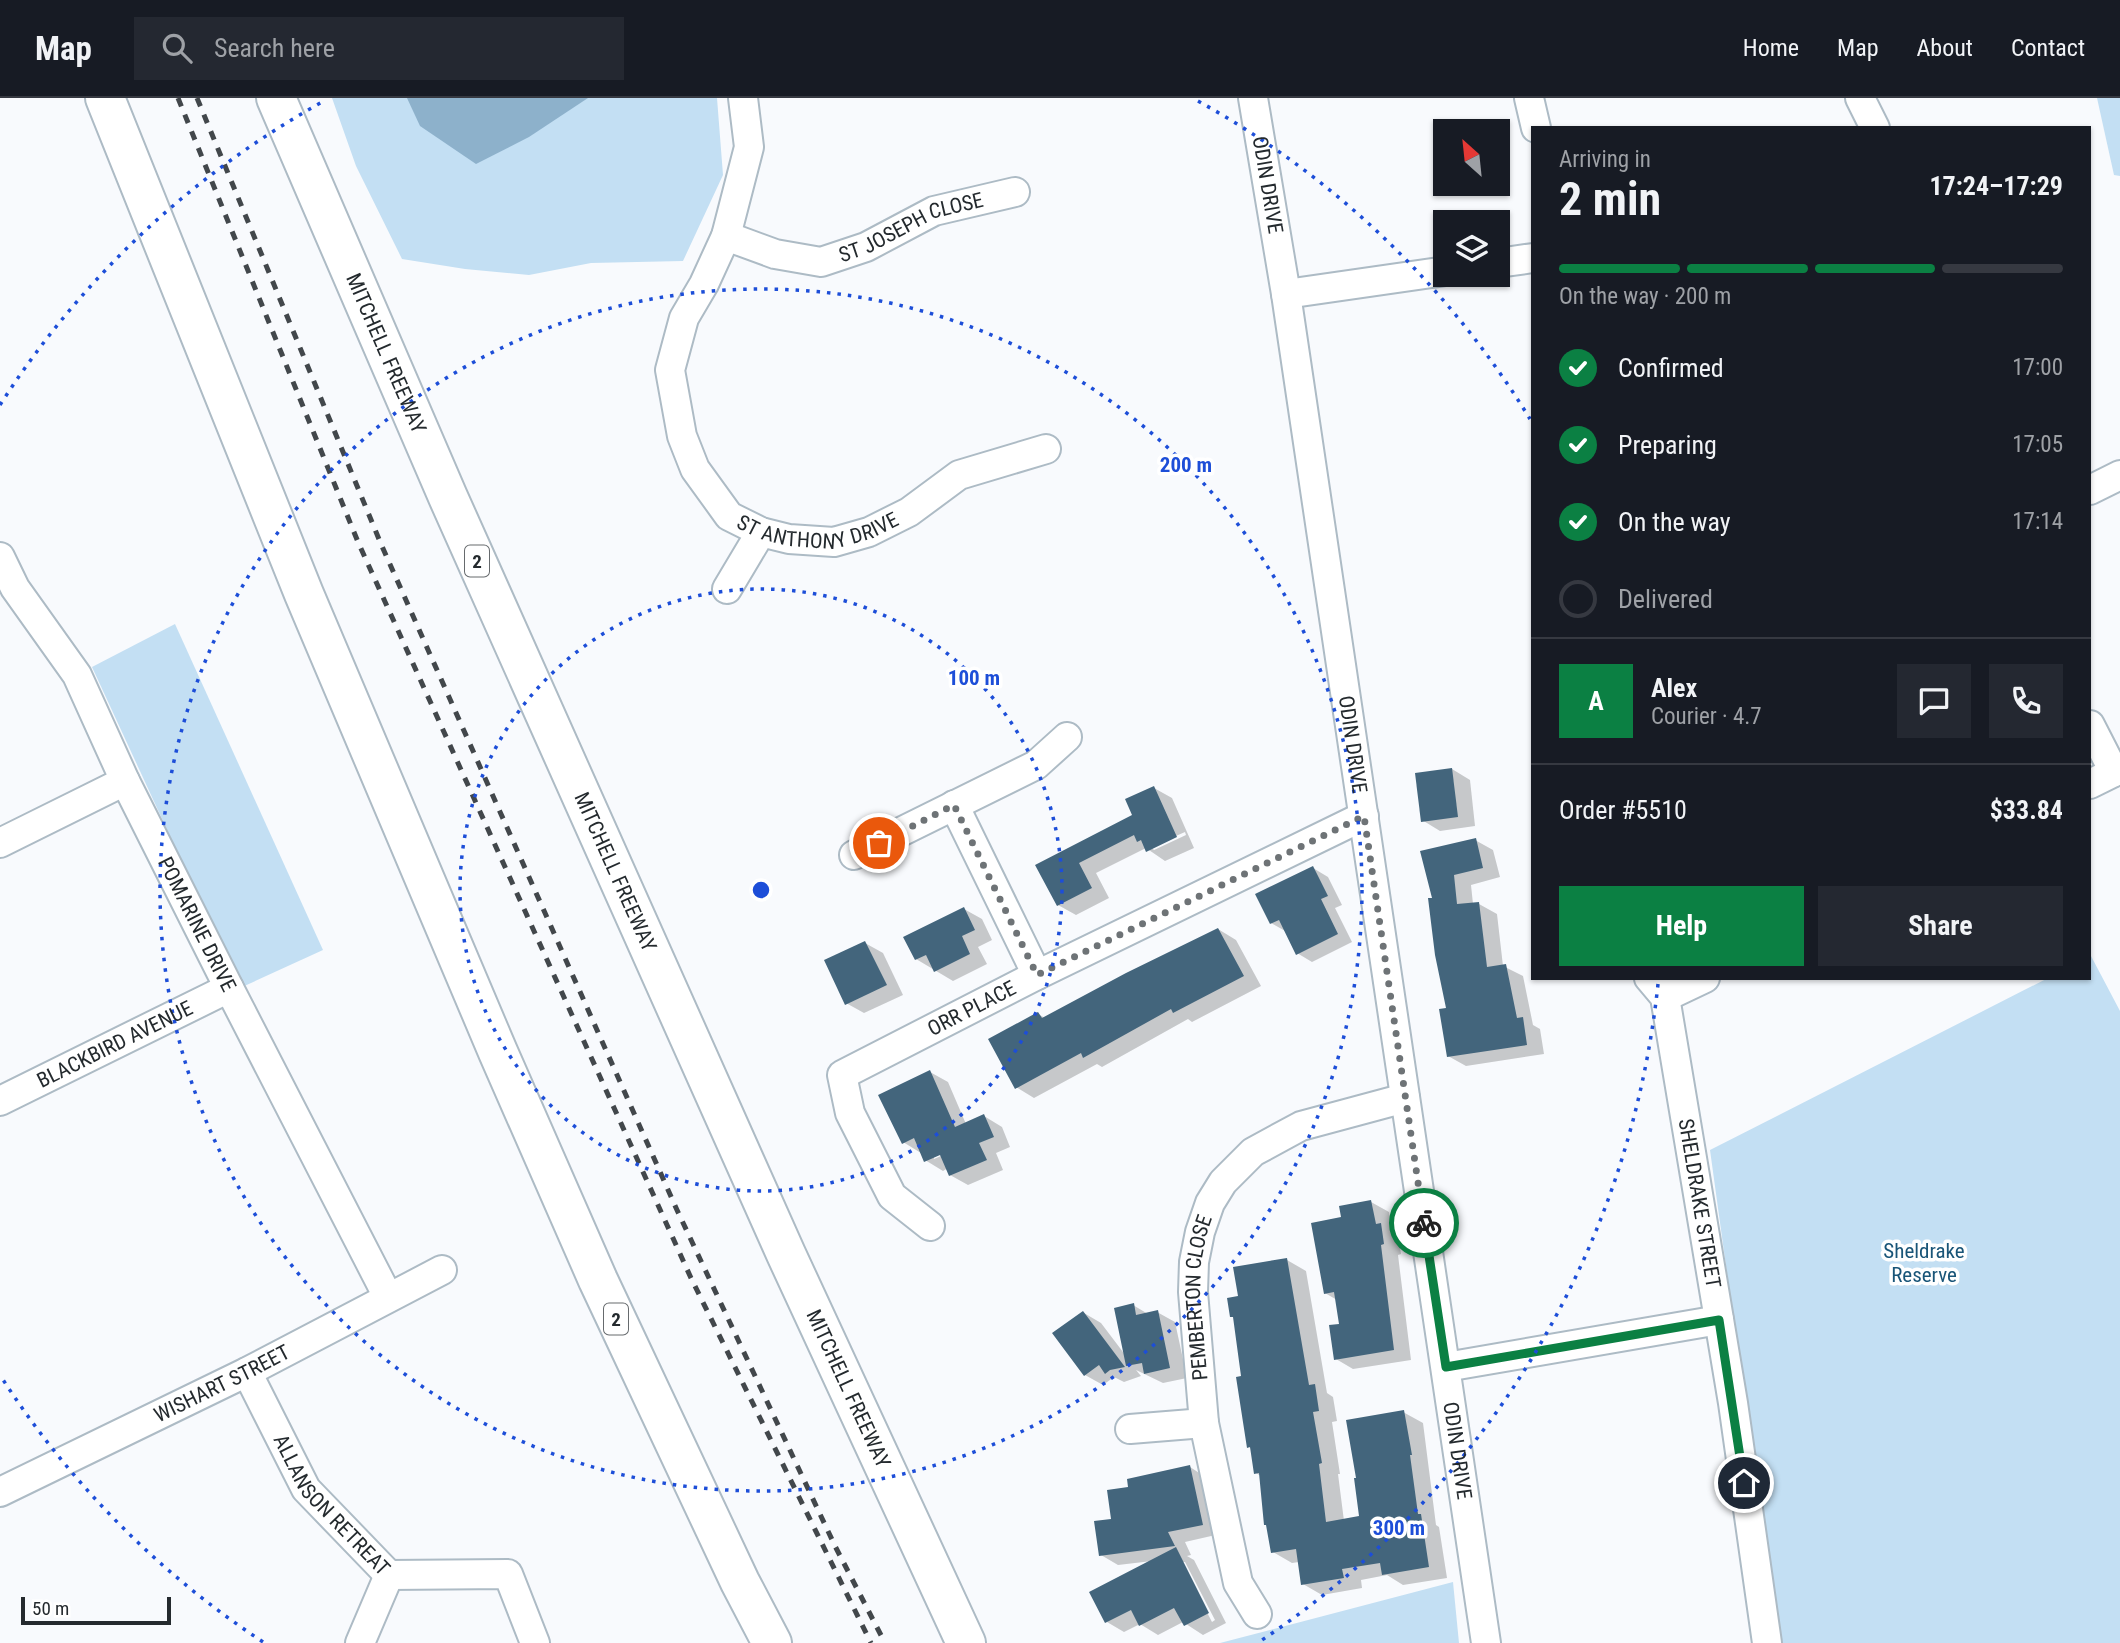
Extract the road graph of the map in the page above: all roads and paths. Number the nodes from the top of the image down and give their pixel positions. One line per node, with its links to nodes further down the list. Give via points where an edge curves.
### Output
1 (105, 98): 50 (highway, 2, via 304,594 498,1052 597,1280)
2 (276, 98): 47 (highway, MITCHELL FREEWAY / 2, via 769,1218)
3 (743, 98): 10 (street, ST ANTHONY DRIVE, via 749,147)
4 (1253, 98): 14 (street, ODIN DRIVE)
5 (1529, 98): 7 (street)
6 (1860, 98): 8 (street)
7 (1536, 126)
8 (1874, 126)
9 (1015, 192): 10 (street, ST JOSEPH CLOSE, via 934,211 866,247 821,262 775,254)
10 (726, 236): 18 (street, ST ANTHONY DRIVE, via 684,318 670,370 682,436 695,469 729,516)
11 (1531, 258): 12 (street)
12 (1510, 261)
13 (1433, 273): 14 (street)
14 (1286, 294): 27 (street, ODIN DRIVE)
15 (1046, 449): 18 (street, ST ANTHONY DRIVE, via 959,475 909,512 869,532 834,542)
16 (2120, 475): 17 (street)
17 (2091, 490)
18 (761, 532): 20 (street)
19 (0, 557): 21 (street, POMARINE DRIVE)
20 (727, 589)
21 (7, 592): 25 (street, POMARINE DRIVE, via 77,675)
22 (2091, 728): 24 (street)
23 (1068, 737): 26 (street, via 1036,765)
24 (2108, 775)
25 (125, 780): 28 (street); 32 (street, POMARINE DRIVE)
26 (954, 805): 29 (street); 30 (street)
27 (1364, 816): 30 (street, ORR PLACE); 34 (street, ODIN DRIVE)
28 (0, 843)
29 (854, 855)
30 (1037, 975): 36 (street, ORR PLACE, via 842,1075 850,1113 892,1196)
31 (1695, 980): 33 (street)
32 (229, 988): 35 (street, BLACKBIRD AVENUE); 38 (street, POMARINE DRIVE)
33 (1657, 988): 39 (street, SHELDRAKE STREET)
34 (1405, 1098): 40 (street, ODIN DRIVE); 42 (street, PEMBERTON CLOSE, via 1290,1131 1253,1152 1223,1182 1210,1203 1194,1262 1193,1292)
35 (0, 1101)
36 (930, 1226)
37 (442, 1270): 38 (street, WISHART STREET)
38 (388, 1297): 41 (street, WISHART STREET)
39 (1719, 1320): 40 (street); 52 (street, SHELDRAKE STREET)
40 (1446, 1367): 51 (street, ODIN DRIVE)
41 (247, 1372): 44 (street, WISHART STREET); 45 (street, ALLANSON RETREAT, via 306,1489)
42 (1204, 1423): 43 (street); 46 (street, PEMBERTON CLOSE, via 1238,1583)
43 (1130, 1429)
44 (0, 1492)
45 (389, 1575): 48 (street); 49 (street, ALLANSON RETREAT, via 509,1574)
46 (1257, 1614)
47 (965, 1642)
48 (360, 1643)
49 (535, 1643)
50 (772, 1643)
51 (1486, 1643)
52 (1767, 1643)

